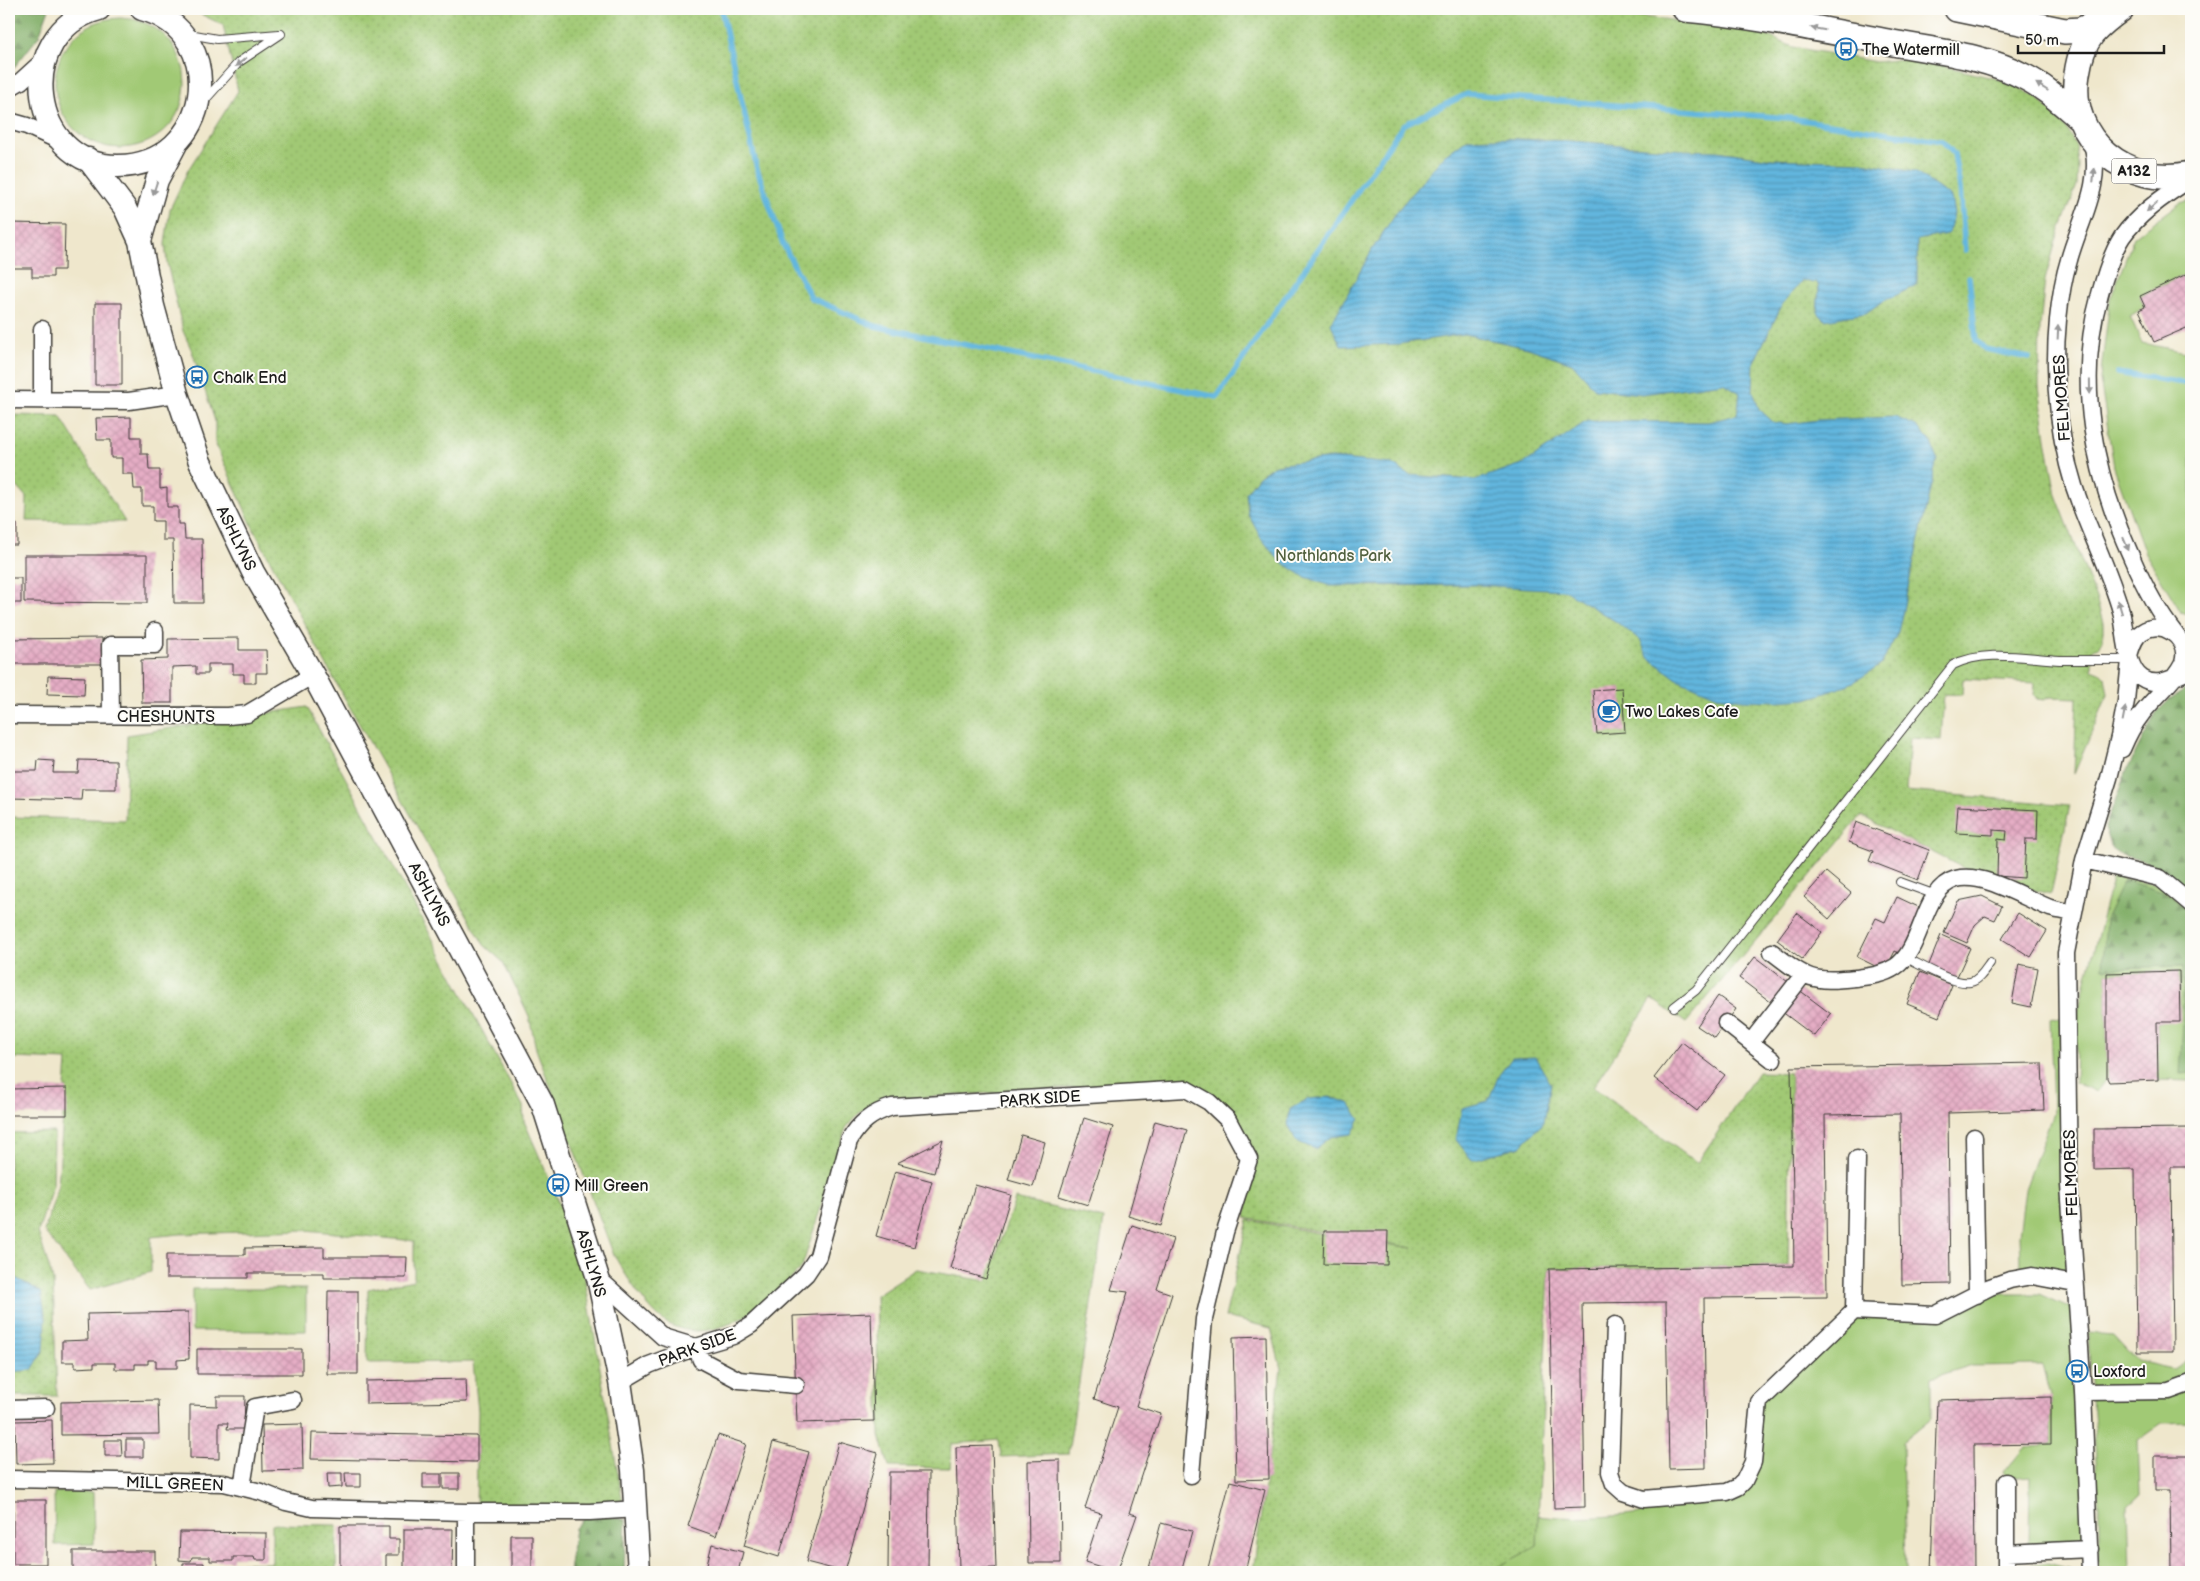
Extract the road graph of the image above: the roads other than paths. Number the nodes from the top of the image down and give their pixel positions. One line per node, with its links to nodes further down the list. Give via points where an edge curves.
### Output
1 (70, 9): 7 (street)
2 (99, 9): 7 (street, via 76,19)
3 (146, 9): 8 (street)
4 (1685, 9): 13 (main road, A132, one-way to 4, via 2048,90 2001,66 1810,28)
5 (1957, 9): 6 (main road, via 2065,31 2087,28)
6 (2115, 14): 13 (main road, via 2091,35 2082,53 2075,84 2076,100)
7 (62, 31): 9 (street)
8 (180, 33): 11 (street, via 195,56 200,75); 11 (lane, one-way to 11, via 217,39 281,34 239,62)
9 (44, 60): 10 (street); 14 (street, via 42,103 52,128)
10 (9, 88)
11 (197, 109): 15 (street, via 190,126)
12 (9, 121): 14 (street)
13 (2085, 127): 17 (main road, A132, via 2112,160 2132,170 2152,176); 26 (street, FELMORES, one-way to 13, via 2126,632 2111,580 2073,482 2063,443 2057,398 2061,296 2068,260 2095,177 2095,155)
14 (64, 143): 16 (street)
15 (176, 144): 16 (street, via 158,157 134,165 104,165); 19 (street, ASHLYNS, one-way to 19, via 158,180)
16 (88, 159): 19 (street, ASHLYNS, via 124,208)
17 (2191, 174)
18 (2191, 179): 25 (street, FELMORES, one-way to 25, via 2145,213 2127,231 2116,250 2098,302 2089,370 2094,444 2107,496 2140,576 2164,618)
19 (140, 241): 21 (street, ASHLYNS, via 153,306)
20 (42, 329): 22 (street)
21 (177, 394): 22 (street, via 129,401); 28 (street, ASHLYNS, via 200,462 253,572)
22 (42, 399): 23 (street)
23 (9, 400)
24 (155, 631): 31 (street, via 155,645 110,646)
25 (2184, 637): 26 (street, via 2160,628 2142,632 2134,639); 29 (street, via 2181,641 2184,659 2180,671)
26 (2129, 657): 29 (street, via 2136,673 2143,679 2161,682); 32 (street, FELMORES, one-way to 26, via 2126,701); 42 (lane, via 2061,660 1979,656 1952,665 1696,990)
27 (2191, 670): 29 (street)
28 (313, 675): 31 (street, CHESHUNTS, via 248,714); 48 (street, ASHLYNS, via 543,1105)
29 (2173, 678): 32 (street, FELMORES, via 2140,716)
30 (9, 715): 31 (street, CHESHUNTS)
31 (111, 715)
32 (2109, 778): 33 (street, FELMORES)
33 (2084, 860): 36 (street, via 2160,878); 37 (street, FELMORES)
34 (1900, 882): 35 (lane)
35 (1936, 895): 37 (street, via 1957,879 1975,878); 39 (street)
36 (2191, 904)
37 (2072, 913): 49 (street, FELMORES, via 2066,953 2069,1186)
38 (1772, 952): 41 (street)
39 (1906, 958): 40 (lane, via 1957,981 1970,982 1980,978); 41 (street, via 1884,973 1866,976 1822,980)
40 (1990, 963)
41 (1803, 975): 44 (street)
42 (1674, 1007)
43 (1726, 1023): 44 (street)
44 (1751, 1042): 45 (street)
45 (1773, 1060)
46 (1974, 1137): 50 (street)
47 (1857, 1158): 51 (street)
48 (598, 1278): 53 (street, via 663,1337); 54 (street, ASHLYNS)
49 (2075, 1284): 50 (street, via 2032,1276 2010,1280); 57 (street, FELMORES)
50 (1977, 1295): 51 (street, via 1935,1315)
51 (1854, 1311): 52 (street, via 1759,1402 1753,1462 1738,1487 1727,1492 1644,1499 1623,1492 1614,1484 1610,1472)
52 (1615, 1325)
53 (696, 1347): 54 (street, PARK SIDE, via 649,1365); 56 (street, via 701,1360 739,1380); 61 (street, PARK SIDE, via 733,1336 752,1325 806,1274 818,1256 849,1141 856,1129 878,1111 892,1107 1186,1089 1209,1102 1228,1120 1248,1159 1225,1232 1204,1319)
54 (620, 1382): 65 (street, ASHLYNS, via 629,1430)
55 (2191, 1384): 57 (street, via 2169,1390)
56 (796, 1385)
57 (2083, 1392): 67 (street, FELMORES)
58 (293, 1400): 64 (street, via 255,1407)
59 (46, 1408): 60 (street)
60 (9, 1409)
61 (1191, 1475)
62 (9, 1479): 64 (street, MILL GREEN, via 224,1483)
63 (2006, 1482): 68 (street)
64 (242, 1487): 66 (street, MILL GREEN, via 312,1508)
65 (637, 1509): 66 (street, MILL GREEN); 70 (street, ASHLYNS)
66 (466, 1512): 69 (street)
67 (2090, 1549): 68 (street); 72 (street, FELMORES)
68 (2006, 1553): 71 (street)
69 (466, 1572)
70 (639, 1572)
71 (2006, 1572)
72 (2090, 1572)

